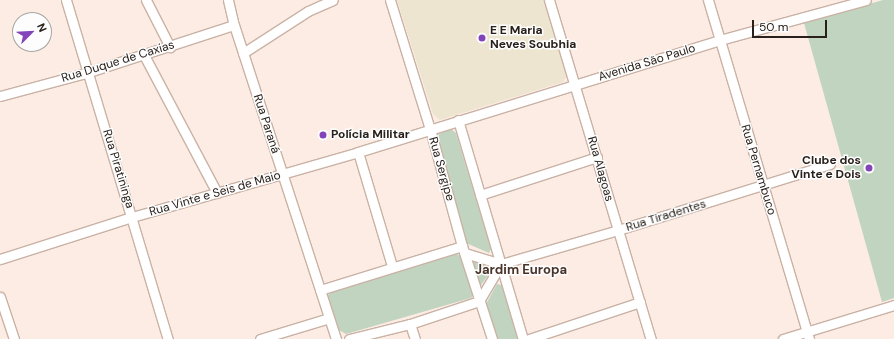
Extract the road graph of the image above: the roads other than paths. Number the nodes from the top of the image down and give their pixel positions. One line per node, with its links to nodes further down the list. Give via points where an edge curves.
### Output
1 (66, 0): 14 (street, Rua Piratininga)
2 (146, 0): 11 (street)
3 (228, 0): 9 (street, Rua Paraná)
4 (333, 0): 12 (street, via 308,11)
5 (390, 0): 18 (street, Rua Sergipe)
6 (549, 0): 15 (street, Rua Alagoas)
7 (708, 0): 10 (street, Rua Pernambuco)
8 (865, 0): 10 (street, Avenida São Paulo)
9 (234, 25): 11 (street, Rua Duque de Caxias); 12 (street, Rua Paraná)
10 (720, 40): 15 (street, Avenida São Paulo); 23 (street, Rua Pernambuco)
11 (170, 47): 13 (street, Rua Duque de Caxias)
12 (243, 53): 22 (street, Rua Paraná)
13 (144, 55): 14 (street, Rua Duque de Caxias); 24 (street)
14 (89, 72): 16 (street, Rua Duque de Caxias); 26 (street, Rua Piratininga)
15 (575, 85): 17 (street, Avenida São Paulo); 20 (street, Rua Alagoas)
16 (0, 96)
17 (458, 120): 18 (street, Avenida São Paulo); 25 (street)
18 (430, 129): 19 (street, Rua Vinte e Seis de Maio); 28 (street, Rua Sergipe)
19 (358, 152): 22 (street, Rua Vinte e Seis de Maio); 31 (street)
20 (597, 157): 25 (street); 27 (street, Rua Alagoas)
21 (830, 164): 23 (street, Rua Tiradentes)
22 (283, 175): 24 (street, Rua Vinte e Seis de Maio); 32 (street, Rua Paraná)
23 (763, 186): 27 (street, Rua Tiradentes); 39 (street, Rua Pernambuco)
24 (217, 193): 26 (street, Rua Vinte e Seis de Maio)
25 (480, 195): 30 (street)
26 (132, 217): 29 (street, Rua Vinte e Seis de Maio); 41 (street, Rua Piratininga)
27 (618, 230): 30 (street, Rua Tiradentes); 35 (street, Rua Alagoas)
28 (463, 249): 30 (street); 31 (street); 34 (street, Rua Sergipe)
29 (0, 258)
30 (500, 264): 34 (street); 47 (street)
31 (392, 266): 32 (street)
32 (320, 290): 37 (street, Rua Paraná)
33 (0, 297): 40 (street)
34 (479, 301): 38 (street); 46 (street, Rua Sergipe)
35 (640, 302): 48 (street); 49 (street, Rua Alagoas)
36 (894, 305): 39 (street)
37 (329, 318): 42 (street); 43 (street, Rua Paraná)
38 (410, 324): 44 (street); 45 (street)
39 (808, 335): 50 (street)
40 (14, 339)
41 (168, 339)
42 (260, 339)
43 (336, 339)
44 (349, 339)
45 (415, 339)
46 (492, 339)
47 (523, 339)
48 (529, 339)
49 (651, 339)
50 (782, 339)

